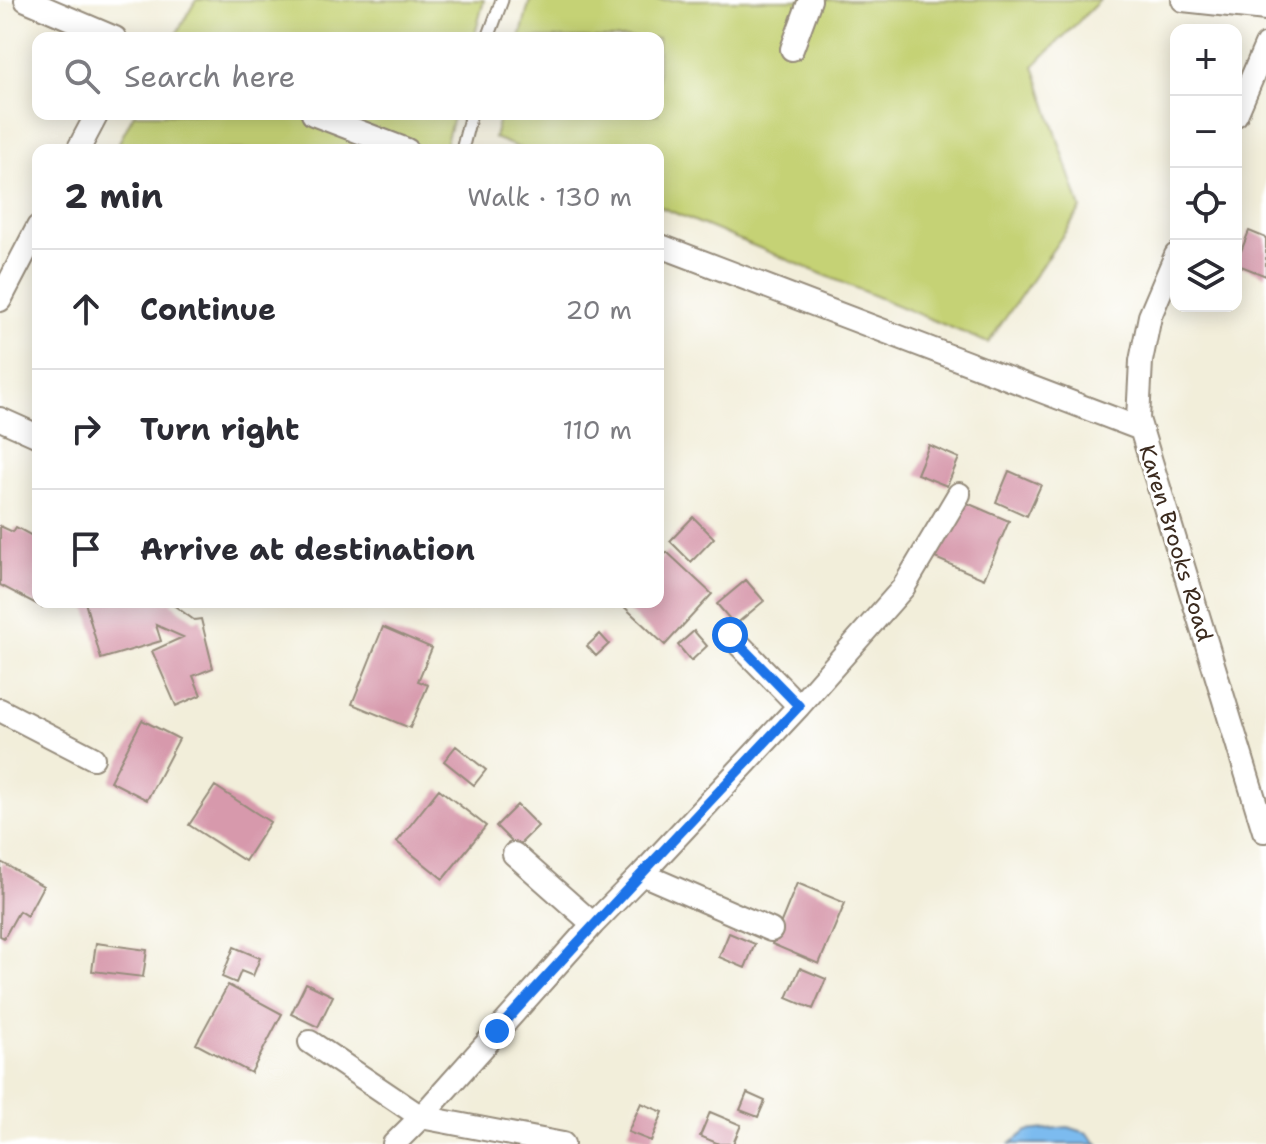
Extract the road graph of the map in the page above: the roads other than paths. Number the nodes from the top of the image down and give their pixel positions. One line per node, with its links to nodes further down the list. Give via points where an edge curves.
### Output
1 (26, 0): 6 (street)
2 (502, 0): 7 (lane)
3 (810, 0): 9 (street)
4 (1183, 0): 5 (street)
5 (1266, 9)
6 (101, 32)
7 (490, 32)
8 (1266, 45): 10 (street)
9 (792, 49)
10 (1242, 101)
11 (94, 120): 14 (street)
12 (329, 120): 15 (street)
13 (470, 120): 16 (lane)
14 (81, 144)
15 (391, 144)
16 (464, 144)
17 (32, 239): 20 (street)
18 (664, 247): 22 (street)
19 (1170, 269): 22 (street, Karen Brooks Road, via 1150,316 1141,361)
20 (0, 300)
21 (0, 419): 23 (street)
22 (1141, 429): 29 (street, Karen Brooks Road)
23 (32, 433)
24 (959, 494): 26 (street, via 903,588)
25 (730, 635): 26 (street)
26 (799, 706): 31 (street)
27 (0, 710): 28 (street)
28 (93, 758)
29 (1265, 833)
30 (514, 854): 32 (street)
31 (642, 874): 32 (street); 33 (street)
32 (593, 924): 35 (street)
33 (771, 930)
34 (310, 1042): 35 (street)
35 (421, 1117): 36 (street); 37 (street)
36 (394, 1144)
37 (563, 1144)

